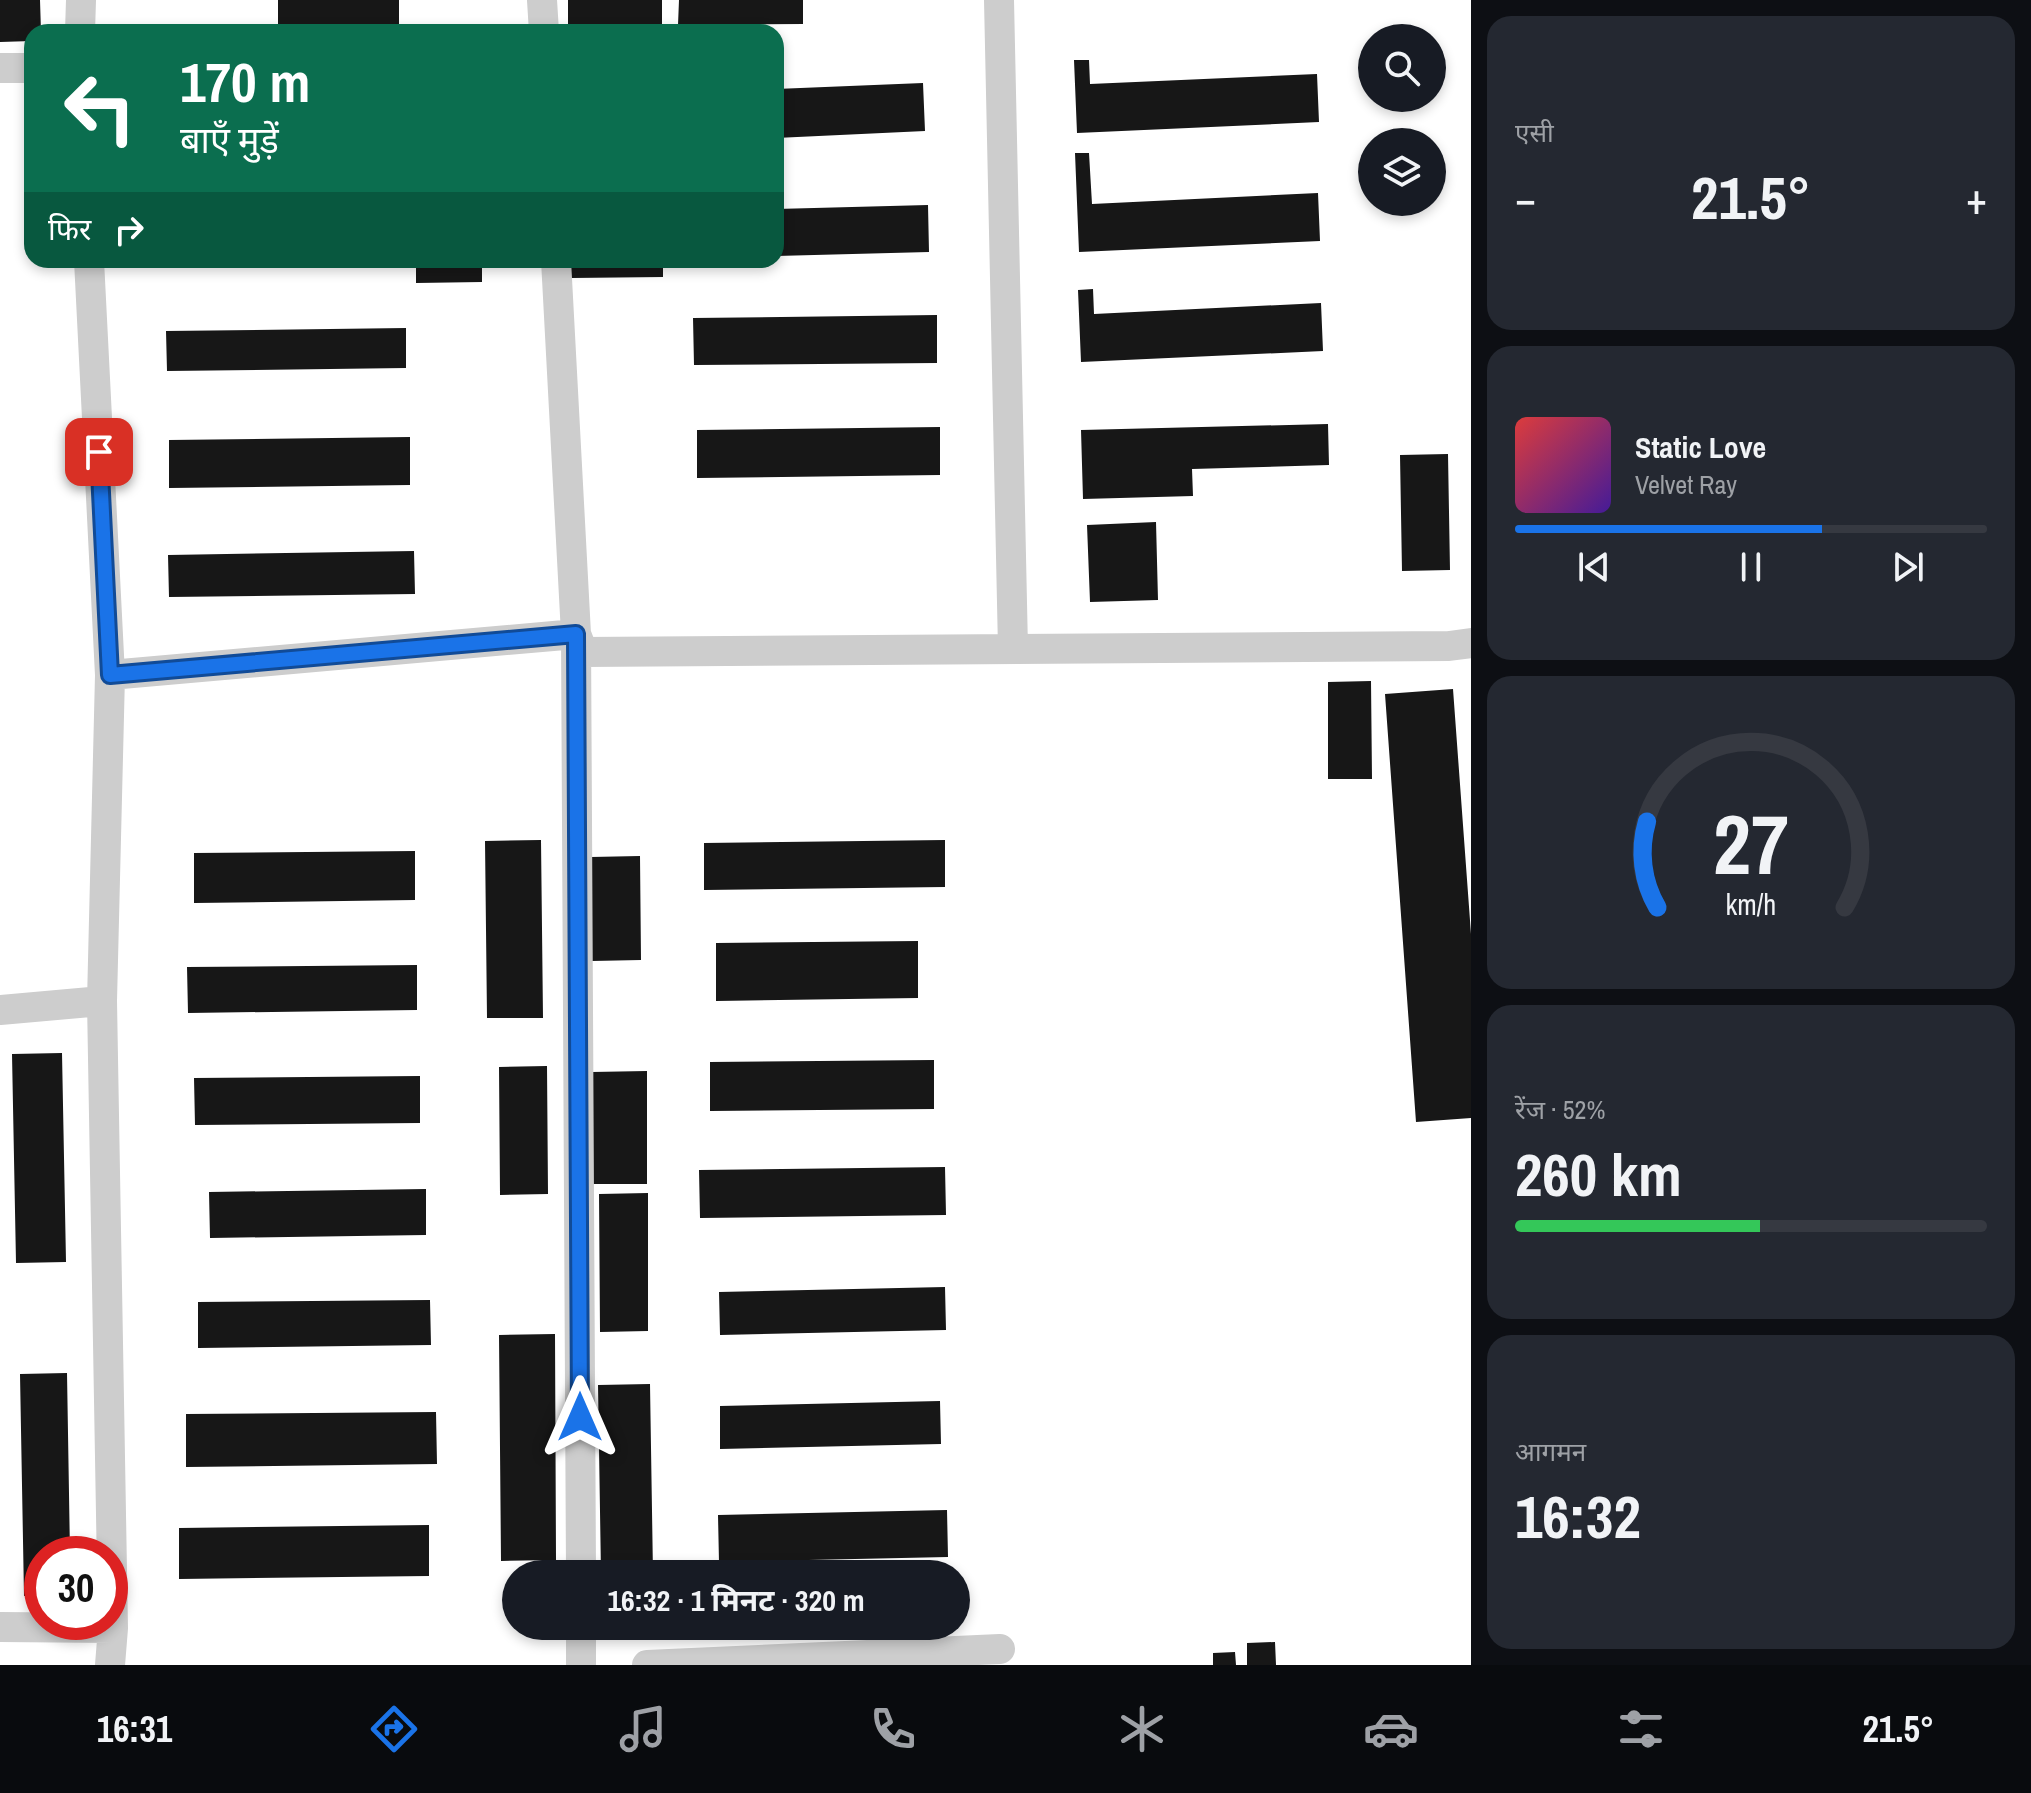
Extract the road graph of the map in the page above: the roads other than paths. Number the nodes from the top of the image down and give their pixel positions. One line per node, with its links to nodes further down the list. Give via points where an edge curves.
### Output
1 (81, 0): 4 (street)
2 (542, 0): 5 (street)
3 (999, 0): 12 (street)
4 (80, 24)
5 (544, 24)
6 (0, 68): 7 (street)
7 (24, 68)
8 (89, 268): 13 (street)
9 (556, 268): 10 (street)
10 (576, 634): 12 (street, via 583,652); 13 (street); 17 (street)
11 (1471, 643): 12 (street)
12 (1013, 649)
13 (110, 675): 14 (street)
14 (102, 1001): 15 (street); 16 (street)
15 (0, 1010)
16 (111, 1536)
17 (581, 1560)
18 (0, 1627): 19 (street)
19 (24, 1627)
20 (112, 1640): 23 (street)
21 (581, 1640): 24 (street)
22 (1000, 1649): 25 (street)
23 (110, 1665)
24 (581, 1665)
25 (647, 1665)

